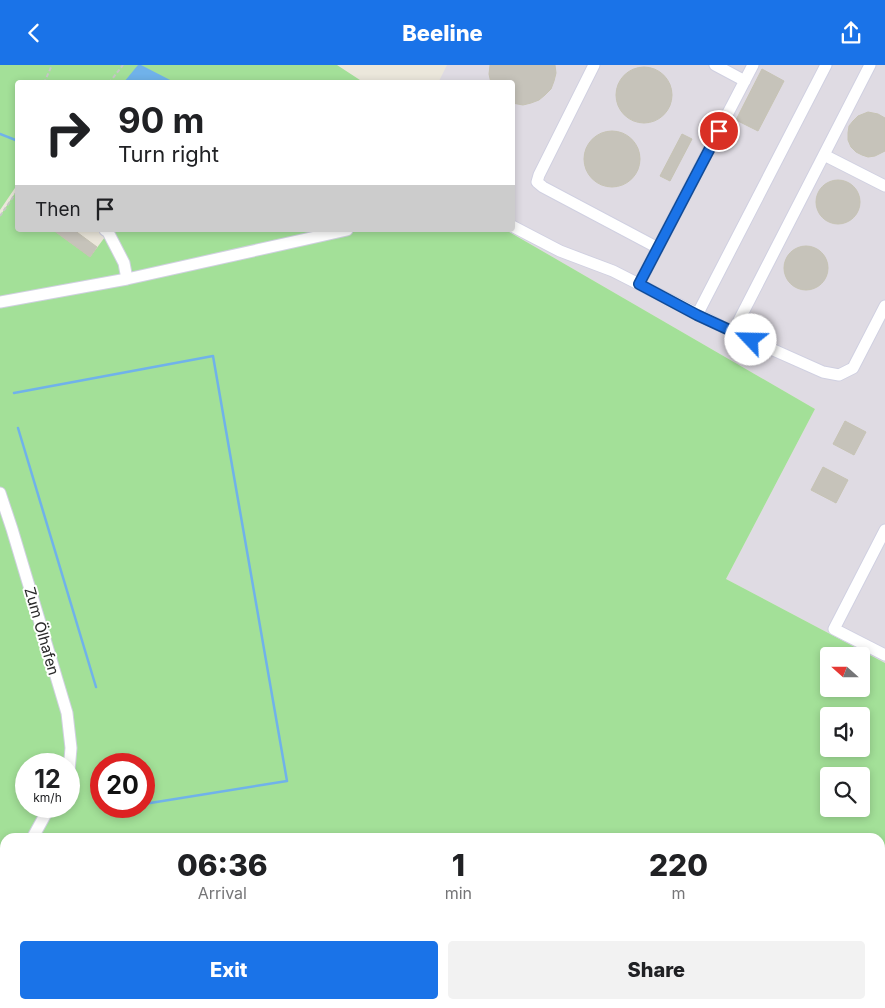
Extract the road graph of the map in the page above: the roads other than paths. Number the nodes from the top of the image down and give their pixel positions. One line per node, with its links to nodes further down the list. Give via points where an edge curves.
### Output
1 (594, 65): 12 (street, via 537,182)
2 (715, 65): 6 (street)
3 (753, 65): 6 (street)
4 (826, 65): 17 (street)
5 (870, 65): 7 (street)
6 (745, 81): 12 (street)
7 (824, 155): 8 (street); 18 (street)
8 (885, 186)
9 (515, 228): 14 (street, via 560,251)
10 (108, 232): 13 (street, via 124,263)
11 (338, 232): 13 (street)
12 (658, 248): 14 (street)
13 (127, 279): 15 (street)
14 (639, 284): 17 (street)
15 (0, 302)
16 (885, 306): 18 (street, via 853,368 839,375 823,372)
17 (697, 315): 18 (street)
18 (733, 332)
19 (0, 493): 22 (street, Zum Ölhafen, via 66,713)
20 (885, 530): 21 (street, via 834,629)
21 (885, 655)
22 (71, 753)
23 (43, 818): 24 (street)
24 (35, 833)

